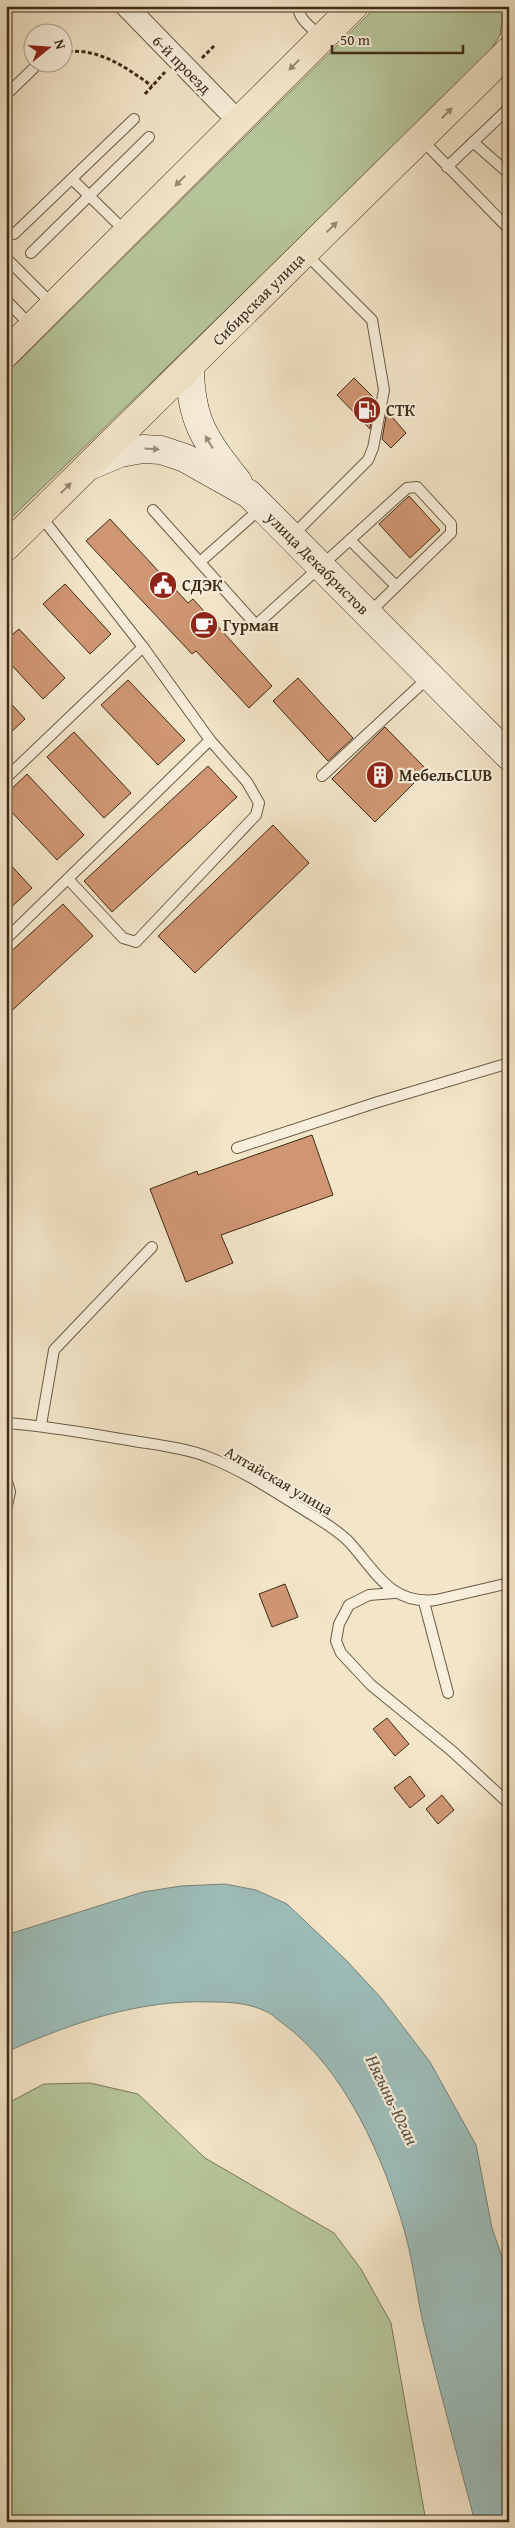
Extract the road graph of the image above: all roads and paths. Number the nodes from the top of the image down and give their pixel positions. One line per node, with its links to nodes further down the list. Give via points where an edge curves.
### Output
1 (126, 6): 14 (street, 6-й проезд)
2 (298, 6): 4 (lane, via 303,19)
3 (354, 6): 4 (main road)
4 (322, 38): 14 (main road, one-way to 14)
5 (72, 50): 9 (path, via 99,54)
6 (506, 52): 16 (main road, Сибирская улица, one-way to 6)
7 (170, 68): 9 (path)
8 (30, 72): 11 (lane)
9 (152, 86): 10 (path)
10 (145, 94)
11 (6, 95)
12 (509, 108): 17 (lane)
13 (134, 119): 20 (lane)
14 (239, 122): 23 (main road, one-way to 23)
15 (148, 137): 21 (lane)
16 (421, 140): 18 (lane); 26 (main road, Сибирская улица, one-way to 16)
17 (473, 142): 18 (lane); 19 (lane, via 506,170)
18 (447, 167): 22 (lane)
19 (509, 168)
20 (72, 179): 21 (lane); 24 (lane)
21 (90, 197): 23 (lane); 25 (lane)
22 (509, 229)
23 (127, 233): 29 (main road)
24 (14, 234)
25 (31, 253)
26 (304, 253): 32 (main road, Сибирская улица); 37 (lane, via 372,320 384,390 368,460)
27 (6, 258): 29 (lane)
28 (6, 300): 30 (lane)
29 (54, 306): 30 (main road)
30 (32, 327): 31 (main road)
31 (6, 353)
32 (190, 366): 33 (main road, Сибирская улица); 34 (main road, one-way to 32, via 216,454 201,430 190,393)
33 (88, 466): 34 (main road, улица Декабристов, one-way to 34, via 120,453 161,450 185,458); 36 (main road, Сибирская улица, one-way to 33)
34 (255, 501): 37 (main road, улица Декабристов); 40 (lane)
35 (152, 510): 40 (lane)
36 (40, 514): 39 (main road, Сибирская улица); 44 (lane)
37 (292, 536): 41 (main road, улица Декабристов)
38 (350, 540): 41 (lane); 42 (lane); 42 (lane, via 407,488 417,488 451,524 451,533)
39 (6, 547)
40 (200, 562): 41 (lane, via 256,625)
41 (321, 566): 43 (main road, улица Декабристов)
42 (396, 586): 43 (lane)
43 (368, 614): 45 (main road, улица Декабристов)
44 (143, 648): 46 (lane); 49 (lane)
45 (430, 676): 47 (main road, улица Декабристов); 48 (lane)
46 (210, 740): 50 (lane); 50 (lane, via 247,782 259,803 256,815 136,942 123,938)
47 (509, 756)
48 (322, 776)
49 (6, 778)
50 (68, 879): 51 (lane)
51 (6, 939)
52 (509, 1063): 53 (lane)
53 (237, 1148)
54 (152, 1246): 56 (lane, via 54,1350)
55 (6, 1423): 56 (lane, Алтайская улица)
56 (41, 1425): 60 (lane, Алтайская улица, via 175,1448 207,1456 245,1474 328,1525 348,1541)
57 (6, 1478): 58 (lane, via 10,1492)
58 (6, 1510)
59 (509, 1583): 61 (lane)
60 (394, 1593): 61 (lane); 63 (lane, via 369,1595 348,1605 339,1624 336,1641 371,1685 452,1751)
61 (424, 1602): 62 (lane)
62 (448, 1693)
63 (504, 1800)

